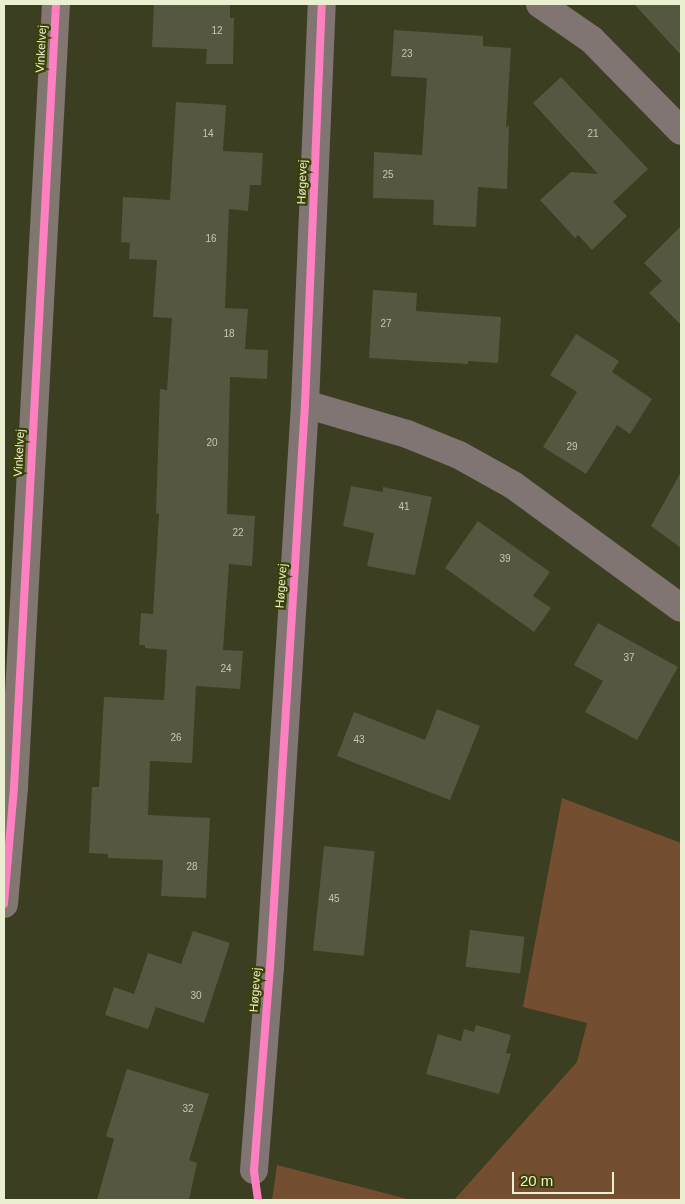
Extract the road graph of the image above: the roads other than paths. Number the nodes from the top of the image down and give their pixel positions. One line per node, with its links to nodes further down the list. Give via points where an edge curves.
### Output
1 (56, 4): 7 (street, Vinkelvej, via 14,787)
2 (322, 4): 5 (street, Høgevej)
3 (540, 4): 4 (street, via 592,40)
4 (681, 130)
5 (305, 404): 6 (street, via 407,434 467,460 513,485); 8 (street, Høgevej)
6 (681, 608)
7 (4, 904)
8 (254, 1170)

